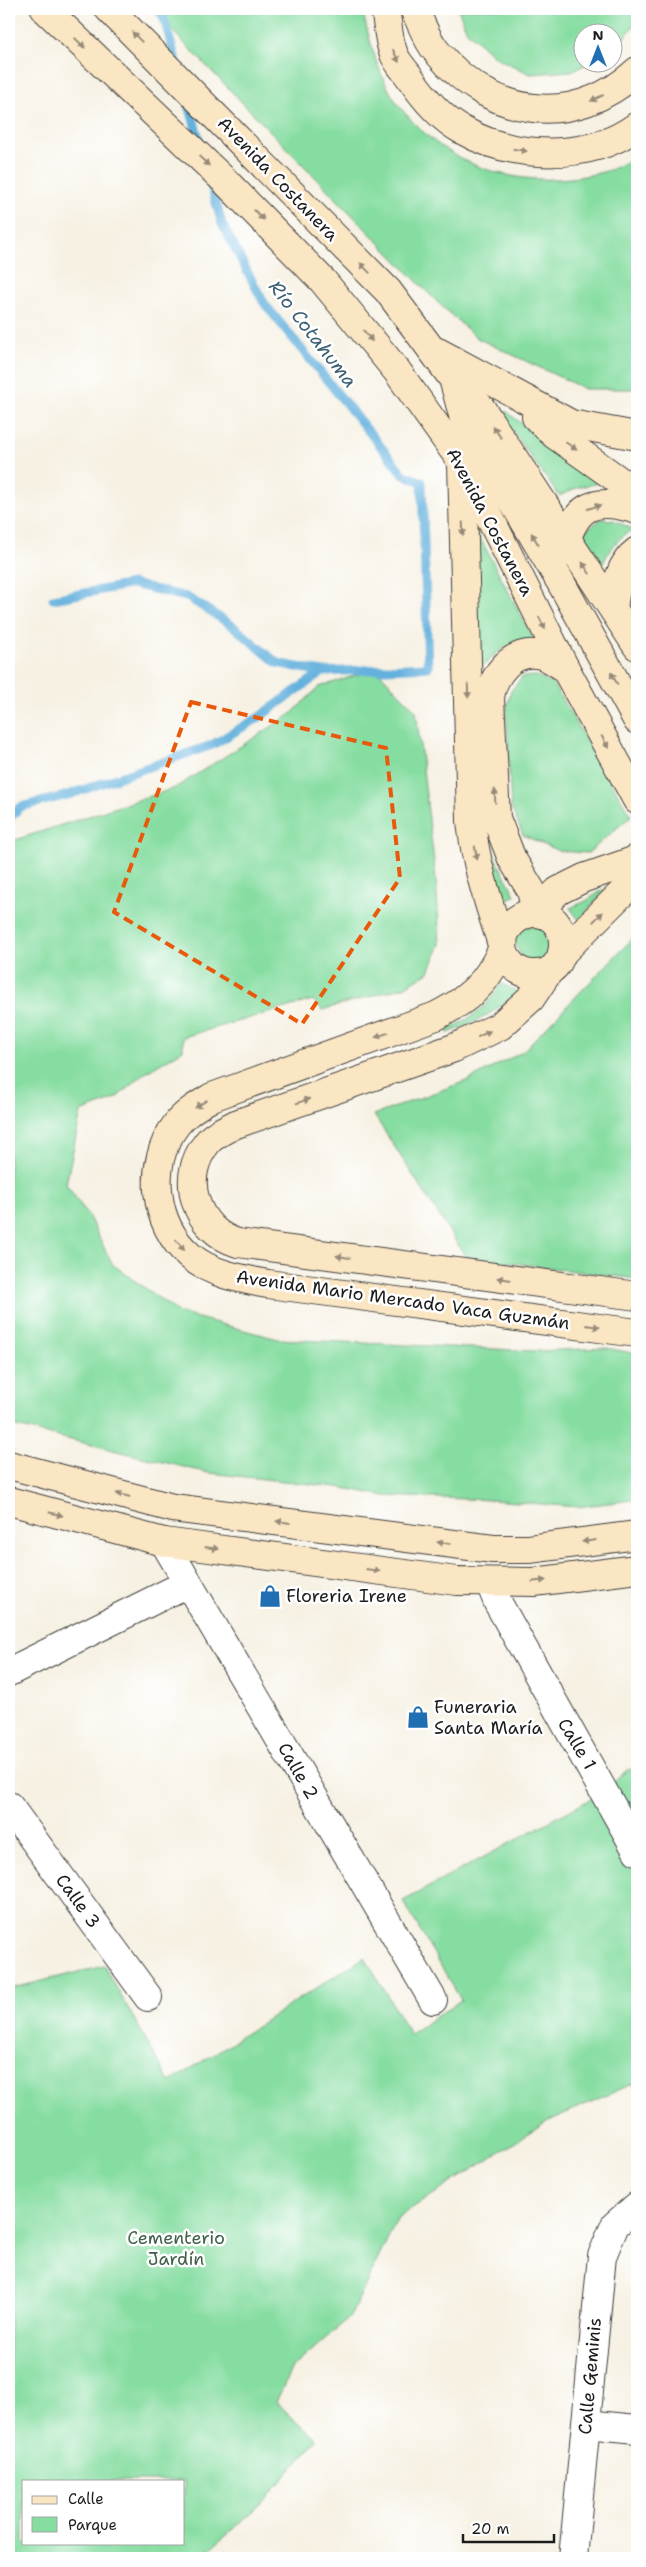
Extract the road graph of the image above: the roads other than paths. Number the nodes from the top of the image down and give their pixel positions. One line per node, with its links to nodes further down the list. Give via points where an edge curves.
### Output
1 (45, 9): 11 (main road, Avenida Costanera, one-way to 11, via 225,180 323,281 397,371)
2 (109, 9): 7 (main road, Avenida Costanera, one-way to 2, via 388,291)
3 (385, 9): 6 (main road, one-way to 6, via 394,54 415,85 434,108 461,130 492,145 528,151 565,152 598,145 627,134)
4 (414, 9): 5 (main road, one-way to 4, via 596,100 569,108 541,110 511,103 484,92 436,52)
5 (637, 71)
6 (637, 126)
7 (429, 347): 8 (main road, Avenida Costanera); 9 (main road)
8 (454, 380): 14 (main road, Avenida Costanera, one-way to 8, via 481,408); 16 (main road, one-way to 8, via 464,419)
9 (507, 391): 10 (main road, via 572,424); 12 (main road, one-way to 12, via 555,435)
10 (637, 436)
11 (462, 462): 19 (main road, Avenida Costanera, one-way to 19); 26 (main road, one-way to 26, via 471,821 479,869)
12 (637, 493)
13 (637, 510): 14 (main road, one-way to 13, via 574,519 594,505 622,505)
14 (567, 538): 16 (main road, via 560,560); 17 (main road, Avenida Costanera, one-way to 14)
15 (637, 551): 17 (main road, via 631,555 618,579)
16 (560, 581): 20 (main road, one-way to 16)
17 (613, 608): 18 (main road, Avenida Costanera)
18 (637, 646)
19 (565, 668): 21 (main road, Avenida Costanera, one-way to 21); 22 (main road, one-way to 19, via 496,818 492,686 505,665 527,655 541,655)
20 (637, 720)
21 (637, 800)
22 (512, 859): 24 (main road, via 553,877); 25 (main road, via 531,890)
23 (636, 859): 24 (main road, Avenida Mario Mercado Vaca Guzmán); 27 (main road, Avenida Mario Mercado Vaca Guzmán, one-way to 23, via 624,891)
24 (584, 878): 25 (main road, Avenida Mario Mercado Vaca Guzmán, via 558,891)
25 (536, 912): 26 (main road, via 520,916 513,922 507,930); 27 (main road, via 552,920 563,934)
26 (503, 947): 27 (main road, via 507,959 523,972 540,974); 28 (main road, Avenida Mario Mercado Vaca Guzmán, via 484,979 461,1003)
27 (556, 961): 29 (main road, Avenida Mario Mercado Vaca Guzmán, one-way to 27, via 500,1026 531,998)
28 (428, 1019): 29 (main road); 30 (main road, Avenida Mario Mercado Vaca Guzmán, one-way to 30)
29 (439, 1053): 31 (main road, Avenida Mario Mercado Vaca Guzmán, one-way to 29)
30 (245, 1085): 31 (main road); 32 (main road, Avenida Mario Mercado Vaca Guzmán, one-way to 32, via 212,1097 177,1123 161,1157)
31 (257, 1117): 33 (main road, Avenida Mario Mercado Vaca Guzmán, via 236,1124 208,1142 198,1156)
32 (157, 1186): 33 (main road); 36 (main road, Avenida Mario Mercado Vaca Guzmán, one-way to 36, via 160,1209 178,1243 190,1256 223,1274 268,1284)
33 (193, 1186): 34 (main road, Avenida Mario Mercado Vaca Guzmán, one-way to 33, via 238,1243 219,1236 206,1223 197,1208)
34 (552, 1286): 35 (main road, Avenida Mario Mercado Vaca Guzmán); 36 (main road)
35 (637, 1296)
36 (548, 1320): 37 (main road, Avenida Mario Mercado Vaca Guzmán, one-way to 37)
37 (637, 1333)
38 (9, 1465): 40 (main road, one-way to 38)
39 (9, 1501): 42 (main road, one-way to 42)
40 (173, 1508): 42 (main road); 43 (main road, one-way to 40)
41 (637, 1535): 43 (main road, one-way to 43, via 529,1549)
42 (164, 1542): 45 (street, Calle 2); 46 (main road, one-way to 46)
43 (493, 1549): 46 (main road)
44 (637, 1569): 46 (main road, one-way to 44, via 534,1582)
45 (188, 1583): 47 (street); 51 (street, Calle 2)
46 (490, 1583): 49 (street, Calle 1, via 507,1620)
47 (9, 1672)
48 (9, 1806): 50 (street, Calle 3)
49 (637, 1852)
50 (148, 1997)
51 (432, 2000)
52 (637, 2206): 53 (street, Calle Geminis, via 615,2225 602,2256)
53 (586, 2424): 54 (street); 55 (street, Calle Geminis)
54 (637, 2429)
55 (572, 2558)

